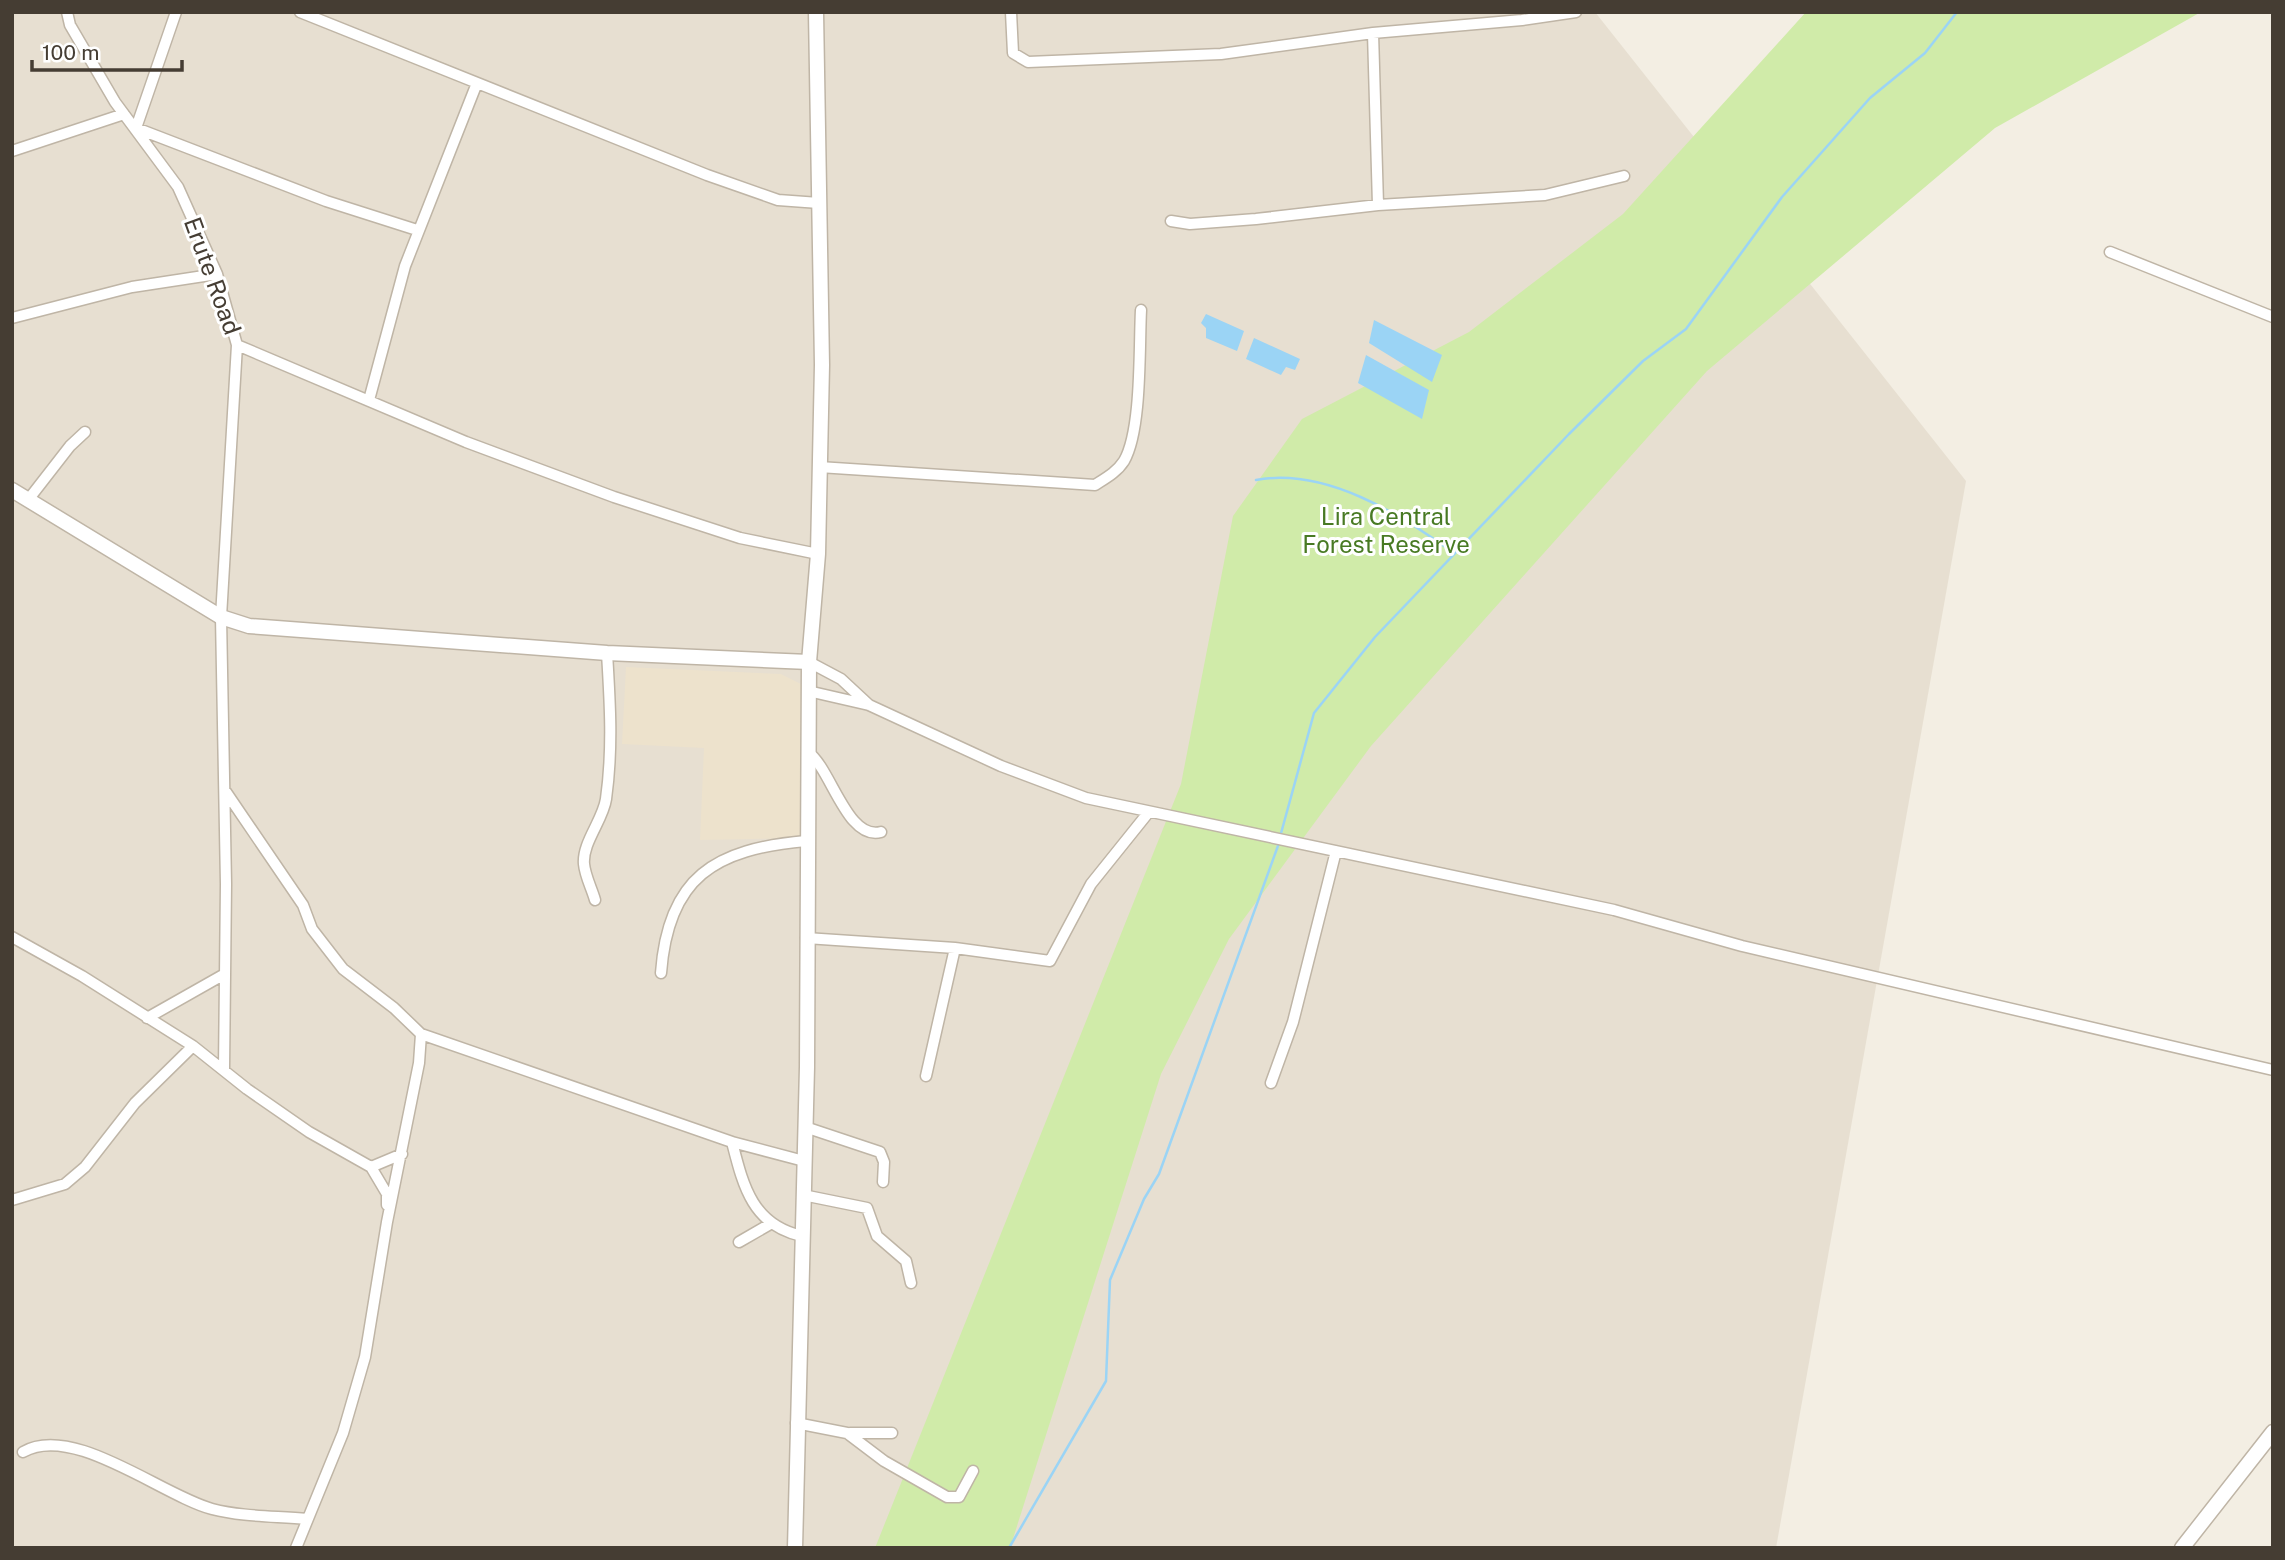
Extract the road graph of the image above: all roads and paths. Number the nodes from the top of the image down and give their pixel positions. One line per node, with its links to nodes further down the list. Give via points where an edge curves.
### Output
1 (66, 12): 9 (street, Erute Road)
2 (176, 12): 10 (street)
3 (300, 12): 8 (street)
4 (816, 12): 13 (street)
5 (1011, 12): 7 (street, via 1013,53 1028,62 1221,54)
6 (1576, 12): 7 (street)
7 (1373, 33): 14 (street)
8 (477, 83): 13 (street, via 778,200); 16 (street)
9 (124, 114): 10 (street, Erute Road); 11 (street)
10 (136, 128): 16 (street, via 384,222); 18 (street, Erute Road, via 178,187)
11 (12, 151)
12 (1624, 176): 14 (street, via 1545,195)
13 (820, 203): 25 (street)
14 (1378, 205): 15 (street, via 1256,219)
15 (1171, 221)
16 (418, 230): 23 (street)
17 (2110, 251): 20 (street)
18 (217, 274): 21 (street, via 132,287); 22 (street, Erute Road)
19 (1141, 310): 25 (street, via 1130,447 1116,471 1096,485)
20 (2273, 317)
21 (12, 318)
22 (237, 345): 23 (street); 29 (street, Erute Road)
23 (369, 400): 28 (street, via 466,442 653,511 740,538)
24 (85, 432): 27 (street)
25 (819, 467): 28 (street)
26 (12, 490): 27 (street)
27 (28, 500): 29 (street)
28 (818, 554): 31 (street)
29 (221, 617): 30 (street, via 249,626); 35 (street, Erute Road)
30 (607, 653): 31 (street); 40 (street, via 612,736 606,800 603,817 584,855)
31 (809, 662): 32 (street); 33 (street, via 841,679)
32 (808, 691): 33 (street); 34 (street)
33 (870, 705): 36 (street, via 1031,778)
34 (808, 752): 37 (street, via 821,765 851,820 867,831); 38 (street)
35 (225, 790): 45 (street, Erute Road); 47 (street, via 303,905 312,929 343,969)
36 (1148, 813): 39 (street); 43 (street, via 1091,884 1050,961)
37 (881, 832)
38 (806, 841): 42 (street); 44 (street, via 749,850 699,873 676,906 663,946)
39 (1336, 851): 50 (street, via 1614,910 1779,955); 52 (street, via 1293,1022)
40 (596, 900)
41 (12, 937): 46 (street)
42 (806, 938): 43 (street); 53 (street)
43 (956, 948): 51 (street)
44 (661, 973)
45 (223, 975): 46 (street); 49 (street, Erute Road)
46 (147, 1018): 48 (street)
47 (421, 1034): 54 (street); 55 (street)
48 (193, 1046): 49 (street); 60 (street, via 135,1103 85,1167 65,1184)
49 (224, 1069): 57 (street, via 299,1125)
50 (2273, 1070)
51 (926, 1076)
52 (1272, 1083)
53 (805, 1126): 56 (street); 58 (street, via 880,1152)
54 (732, 1142): 56 (street); 62 (street, via 745,1190)
55 (402, 1154): 57 (street); 61 (street)
56 (804, 1161): 59 (street)
57 (371, 1167): 61 (street, via 387,1194)
58 (883, 1182)
59 (803, 1195): 63 (street); 65 (street, via 867,1208 877,1236 906,1261)
60 (12, 1200)
61 (387, 1222): 72 (street, via 365,1357 343,1433)
62 (772, 1223): 63 (street); 64 (street)
63 (802, 1236): 66 (street)
64 (739, 1242)
65 (911, 1283)
66 (796, 1423): 68 (street); 74 (street)
67 (2273, 1432): 75 (street)
68 (847, 1433): 69 (street); 71 (street, via 884,1461 947,1497 959,1497)
69 (892, 1433)
70 (23, 1452): 72 (street, via 35,1445 80,1450 209,1508)
71 (973, 1471)
72 (307, 1519): 73 (street)
73 (296, 1548)
74 (795, 1548)
75 (2182, 1548)

